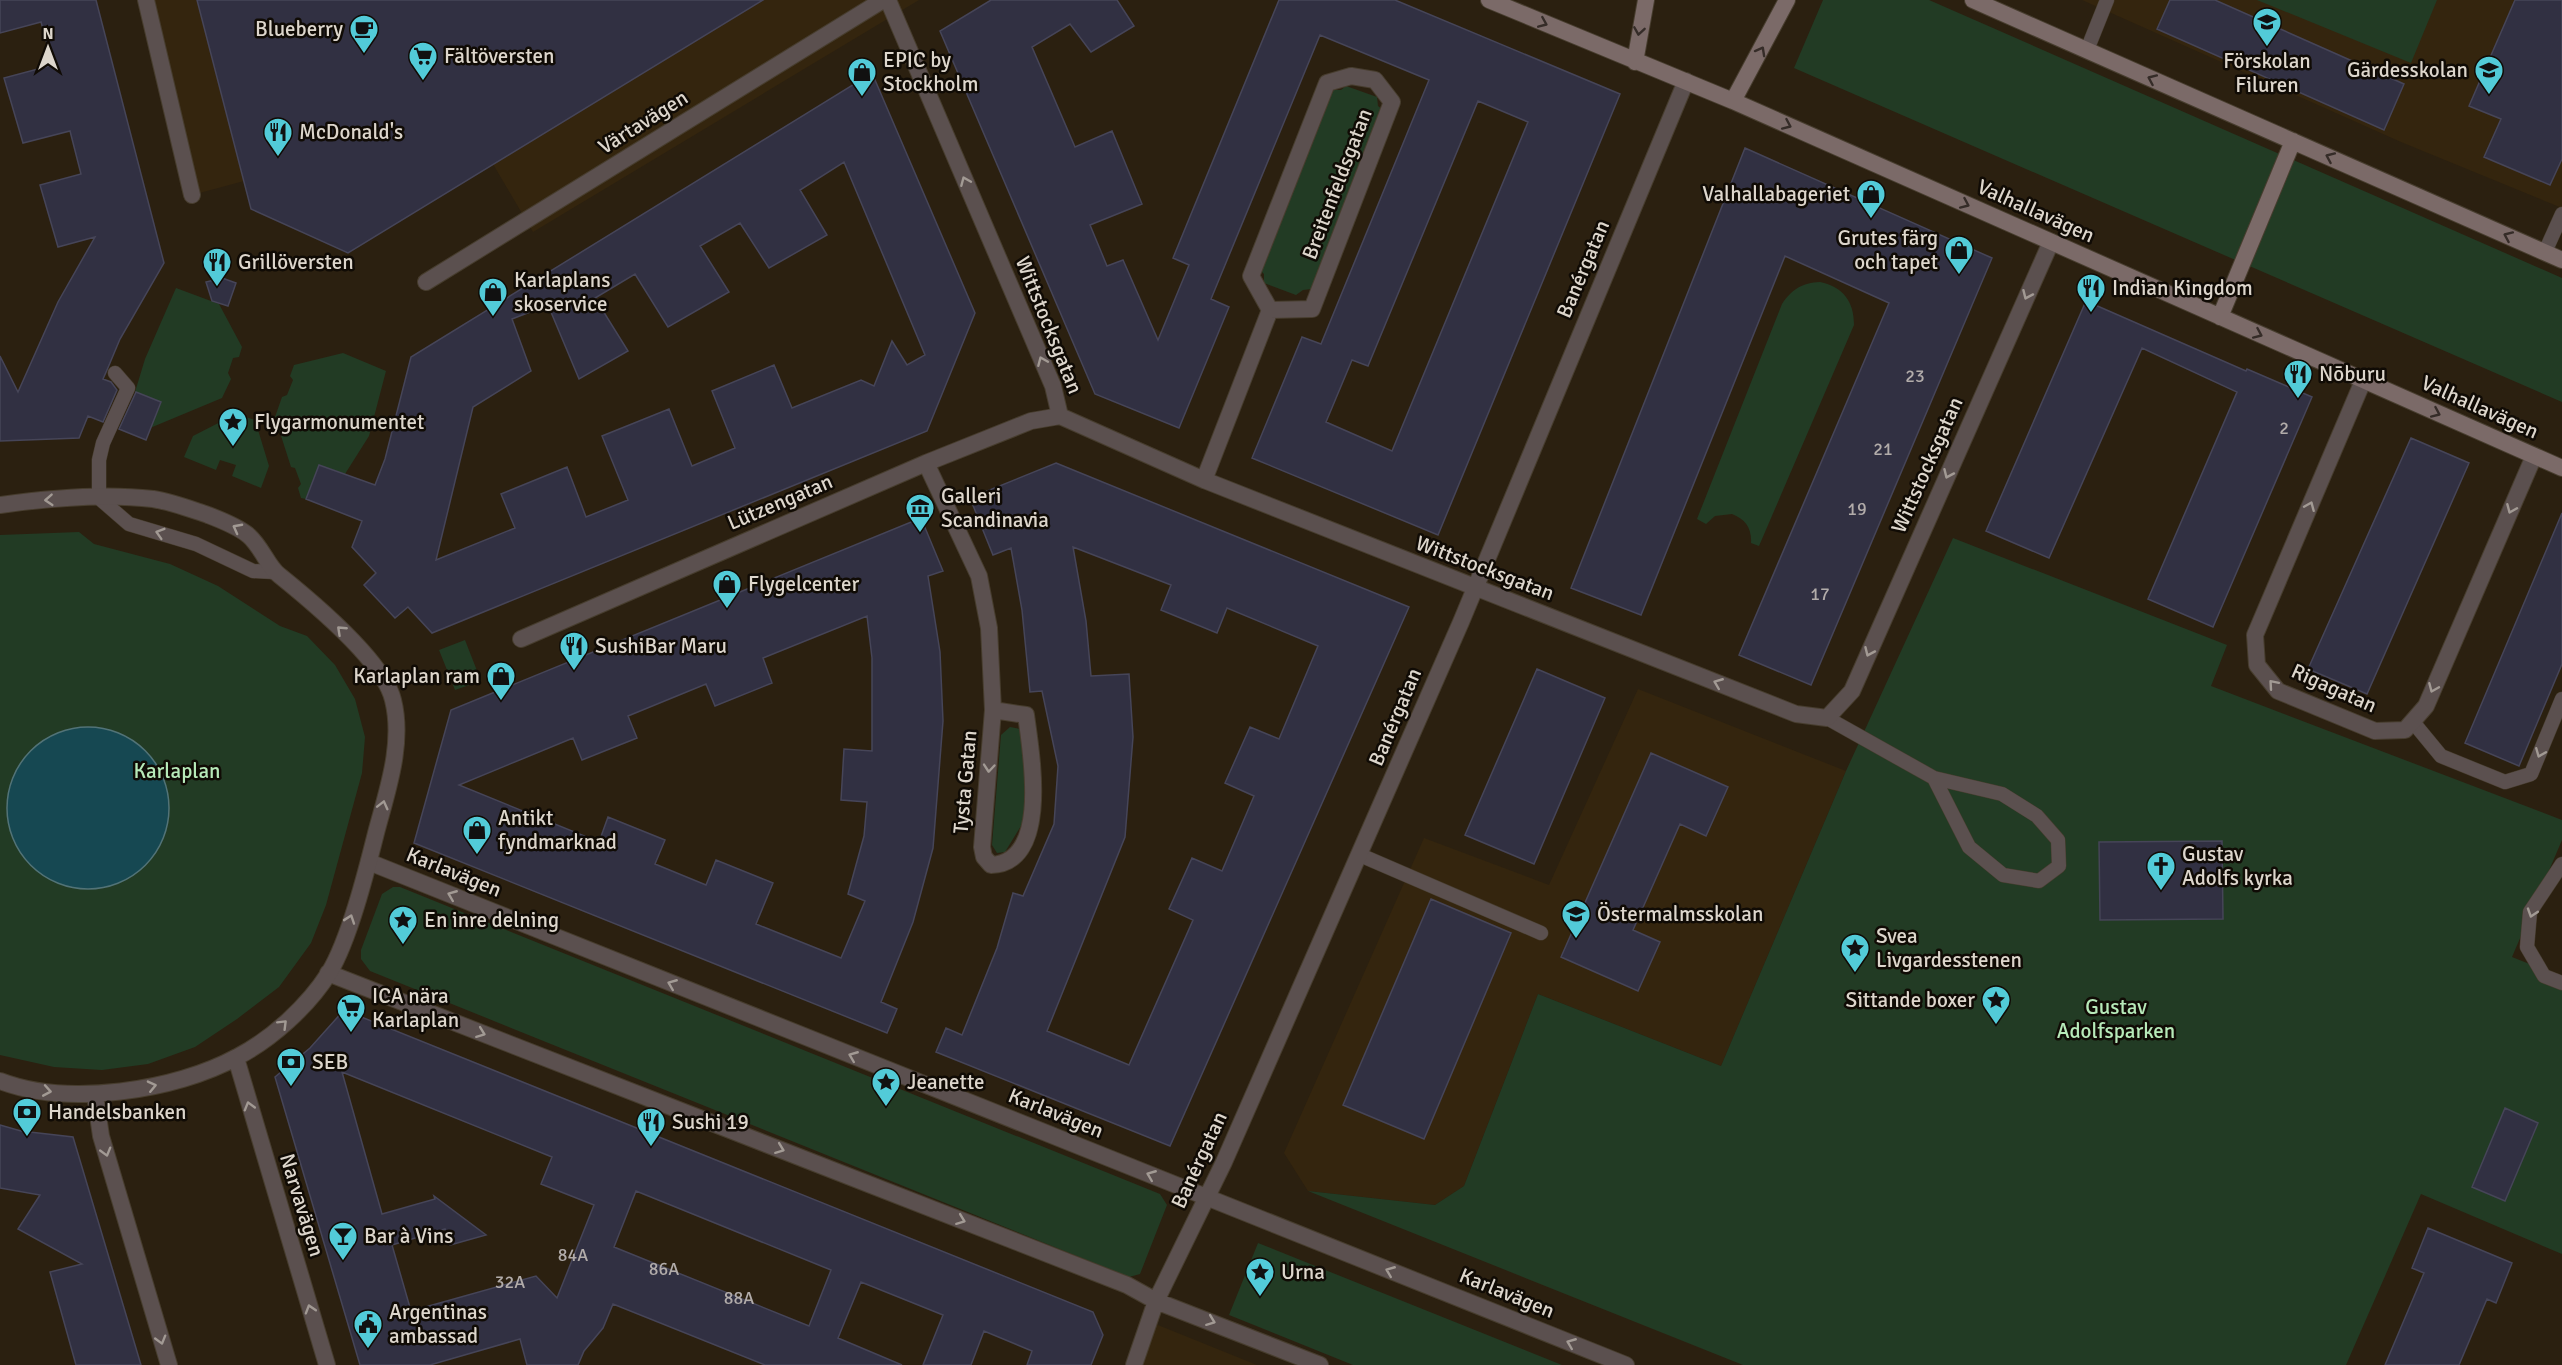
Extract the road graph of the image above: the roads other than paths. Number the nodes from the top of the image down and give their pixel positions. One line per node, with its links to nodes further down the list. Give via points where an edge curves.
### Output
1 (146, 0): 13 (street)
2 (886, 0): 18 (street, Värtavägen); 23 (street, Wittstocksgatan, one-way to 2, via 1053,386)
3 (1489, 0): 9 (main road, Valhallavägen, one-way to 9)
4 (1646, 0): 9 (main road, one-way to 9)
5 (1787, 0): 11 (main road, one-way to 5)
6 (1973, 0): 8 (main road)
7 (2107, 0): 8 (lane)
8 (2087, 50): 12 (main road, one-way to 8)
9 (1635, 62): 10 (main road, Valhallavägen)
10 (1686, 81): 11 (main road, Valhallavägen); 31 (street, Banérgatan)
11 (1733, 101): 15 (main road, Valhallavägen, one-way to 15)
12 (2293, 141): 16 (main road, one-way to 12); 20 (main road)
13 (192, 195)
14 (2562, 214): 16 (lane)
15 (2051, 242): 20 (main road, Valhallavägen); 35 (street, Wittstocksgatan, one-way to 35, via 1852,691)
16 (2545, 252): 17 (main road)
17 (2562, 260)
18 (426, 282)
19 (1270, 310): 19 (street, Breitenfeldsgatan, via 1312,309 1392,102 1375,80 1351,76 1327,83 1251,276); 27 (street)
20 (2220, 317): 22 (main road, Valhallavägen, one-way to 22)
21 (115, 373): 28 (lane, via 128,388 103,443)
22 (2363, 381): 24 (main road, Valhallavägen, one-way to 24); 36 (street, Rigagatan, one-way to 22, via 2405,730 2375,731 2278,691 2257,665 2255,635)
23 (1060, 416): 25 (street, Lützengatan, via 1031,422); 27 (street, Wittstocksgatan)
24 (2534, 456): 26 (main road, Valhallavägen); 36 (street, one-way to 36, via 2426,706)
25 (926, 463): 32 (street, Lützengatan); 34 (street, Tysta Gatan, via 979,576 989,628)
26 (2562, 468)
27 (1204, 480): 31 (street, Wittstocksgatan)
28 (99, 498): 29 (street, one-way to 29); 30 (lane, one-way to 28, via 253,571 196,544 129,524); 30 (street, one-way to 28, via 265,553 248,534 222,520 153,500)
29 (0, 506)
30 (274, 572): 39 (street, one-way to 30, via 396,749 393,697 346,634)
31 (1475, 589): 35 (street, Wittstocksgatan, one-way to 31, via 1796,714); 38 (street, Banérgatan)
32 (521, 639)
33 (2562, 699): 36 (lane, one-way to 36, via 2531,774 2505,782 2441,756)
34 (993, 710): 34 (street, Tysta Gatan, one-way to 34, via 982,847 991,865 1004,865 1020,851 1032,820 1035,777 1026,716)
35 (1827, 718): 37 (lane)
36 (2413, 722)
37 (1934, 778): 37 (lane, via 1969,847 2003,875 2039,881 2059,866 2058,840 2037,816 2002,794)
38 (1360, 855): 41 (lane); 47 (street, Banérgatan)
39 (369, 862): 42 (street, one-way to 39); 47 (street, Karlavägen, one-way to 39)
40 (2562, 864): 43 (lane, one-way to 43, via 2530,912 2527,946 2544,976)
41 (1541, 933)
42 (328, 973): 44 (street, one-way to 42, via 273,1033); 48 (street, one-way to 48, via 1127,1285)
43 (2562, 983)
44 (236, 1058): 46 (street, one-way to 44, via 182,1079); 50 (street, Narvavägen, one-way to 44)
45 (0, 1081): 46 (street, one-way to 46, via 51,1092)
46 (94, 1095): 49 (street, one-way to 49, via 102,1136)
47 (1205, 1198): 48 (street, Banérgatan); 53 (street, Karlavägen, one-way to 47)
48 (1156, 1300): 51 (street, Banérgatan); 52 (street, one-way to 52)
49 (169, 1365)
50 (327, 1365)
51 (1134, 1365)
52 (1320, 1365)
53 (1626, 1365)

